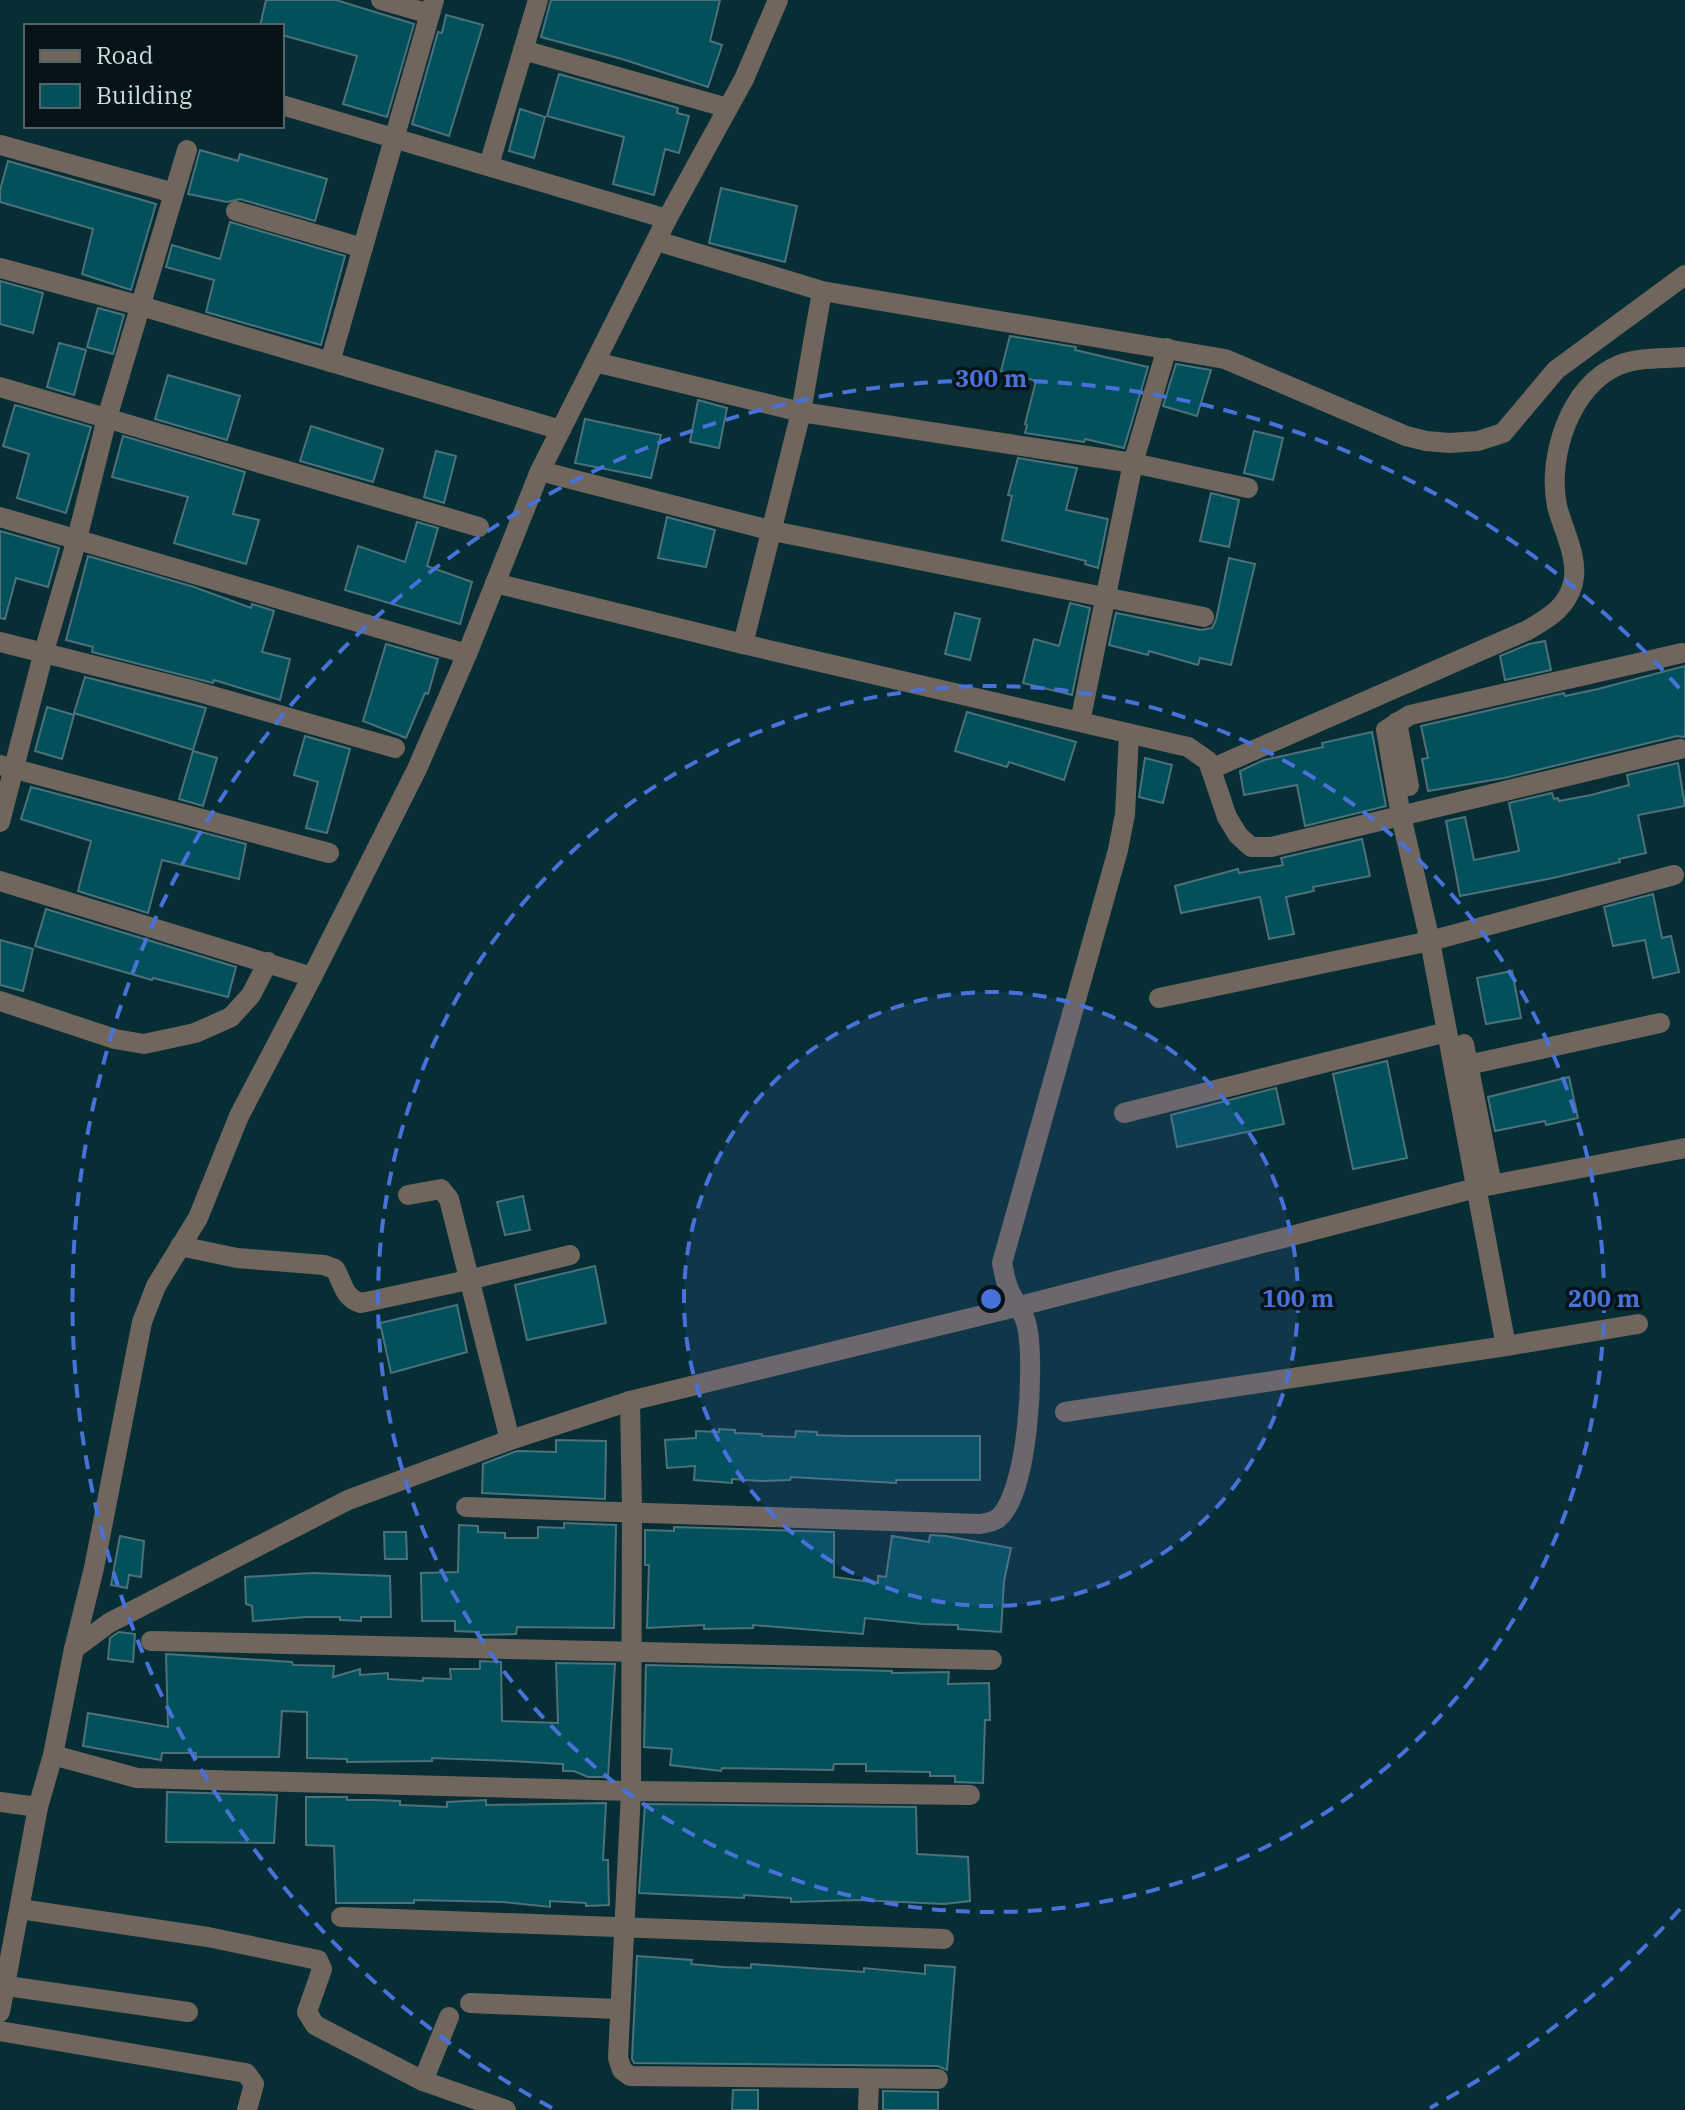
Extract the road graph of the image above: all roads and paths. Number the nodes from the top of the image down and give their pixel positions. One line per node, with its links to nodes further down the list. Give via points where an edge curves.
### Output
1 (381, 0): 4 (street)
2 (538, 0): 5 (street)
3 (778, 0): 7 (street)
4 (432, 7): 8 (street)
5 (523, 50): 7 (street); 11 (street)
6 (284, 106): 8 (street)
7 (728, 108): 14 (street)
8 (395, 137): 11 (street); 16 (street)
9 (0, 145): 12 (street)
10 (187, 150): 12 (street)
11 (489, 165): 14 (street)
12 (174, 193): 20 (street)
13 (236, 211): 16 (street)
14 (667, 219): 15 (street)
15 (657, 241): 19 (street); 24 (street)
16 (363, 248): 23 (street)
17 (0, 268): 20 (street)
18 (1685, 275): 21 (street, via 1556,370 1503,433 1478,441 1406,436 1225,359)
19 (822, 291): 21 (street); 26 (street)
20 (141, 306): 23 (street); 27 (street)
21 (1167, 348): 29 (street)
22 (1685, 357): 49 (street, via 1630,361 1608,370 1581,394 1565,422 1555,490 1574,567 1567,599 1556,613)
23 (330, 362): 28 (street)
24 (595, 362): 26 (street); 28 (street)
25 (0, 387): 27 (street)
26 (801, 412): 29 (street); 34 (street)
27 (107, 418): 33 (street); 35 (street)
28 (561, 430): 30 (street)
29 (1133, 463): 31 (street); 37 (street)
30 (540, 471): 34 (street); 36 (street)
31 (1248, 488)
32 (0, 517): 35 (street)
33 (479, 527)
34 (773, 531): 37 (street); 40 (street)
35 (77, 539): 42 (street); 43 (street)
36 (495, 583): 40 (street); 42 (street)
37 (1105, 598): 38 (street); 44 (street)
38 (1204, 617)
39 (0, 642): 43 (street)
40 (743, 644): 44 (street)
41 (1682, 653): 50 (street, via 1397,722 1385,735)
42 (467, 654): 57 (street, via 417,769)
43 (43, 655): 46 (street, via 195,691); 48 (street)
44 (1080, 722): 45 (street)
45 (1129, 734): 49 (street, via 1188,747); 70 (street, via 1118,850 1002,1263 1008,1290)
46 (395, 748)
47 (1680, 749): 50 (street)
48 (7, 767): 51 (street); 52 (street)
49 (1211, 769): 50 (street, via 1227,817 1251,847 1271,847)
50 (1407, 815): 55 (street)
51 (0, 822)
52 (329, 853)
53 (1674, 875): 55 (street)
54 (0, 881): 56 (street)
55 (1436, 940): 58 (street); 61 (street); 62 (street)
56 (268, 962): 57 (street); 59 (street, via 251,995 231,1017 195,1033 144,1044)
57 (312, 977): 67 (street, via 239,1116 198,1218)
58 (1159, 998)
59 (0, 1001)
60 (1660, 1023): 62 (street)
61 (1447, 1032): 62 (street); 63 (street)
62 (1461, 1067): 65 (street)
63 (1124, 1113)
64 (1685, 1148): 65 (street)
65 (1484, 1187): 70 (street); 72 (street)
66 (408, 1195): 69 (street, via 441,1189 446,1193)
67 (180, 1246): 69 (street, via 237,1258 324,1265 335,1269 345,1292 361,1303); 79 (street, via 142,1322)
68 (570, 1255): 69 (street)
69 (468, 1280): 75 (street)
70 (1020, 1306): 73 (street); 77 (street, via 1031,1360 1024,1457 1018,1484 996,1520 980,1524)
71 (1638, 1324): 72 (street)
72 (1506, 1346): 74 (street)
73 (630, 1401): 75 (street); 77 (street)
74 (1065, 1412)
75 (510, 1440): 79 (street, via 348,1500 109,1623)
76 (466, 1507): 77 (street)
77 (632, 1511): 80 (street)
78 (151, 1641): 80 (street)
79 (74, 1649): 82 (street)
80 (629, 1651): 81 (street); 83 (street)
81 (992, 1660)
82 (53, 1755): 83 (street, via 137,1778); 86 (street)
83 (631, 1791): 84 (street); 89 (street)
84 (970, 1795)
85 (0, 1802): 86 (street)
86 (38, 1807): 87 (street)
87 (20, 1909): 91 (street); 100 (street, via 208,1937 318,1960 322,1969 307,2012 315,2025)
88 (341, 1917): 89 (street)
89 (623, 1929): 90 (street); 93 (street)
90 (944, 1939)
91 (7, 1986): 94 (street); 95 (street)
92 (470, 2003): 93 (street)
93 (618, 2009): 98 (street, via 618,2058 630,2076)
94 (0, 2012)
95 (188, 2012)
96 (449, 2017): 100 (street)
97 (0, 2031): 101 (street, via 246,2073 254,2084)
98 (869, 2079): 99 (street); 103 (street)
99 (938, 2079)
100 (423, 2081): 102 (street)
101 (247, 2110)
102 (506, 2110)
103 (868, 2110)

